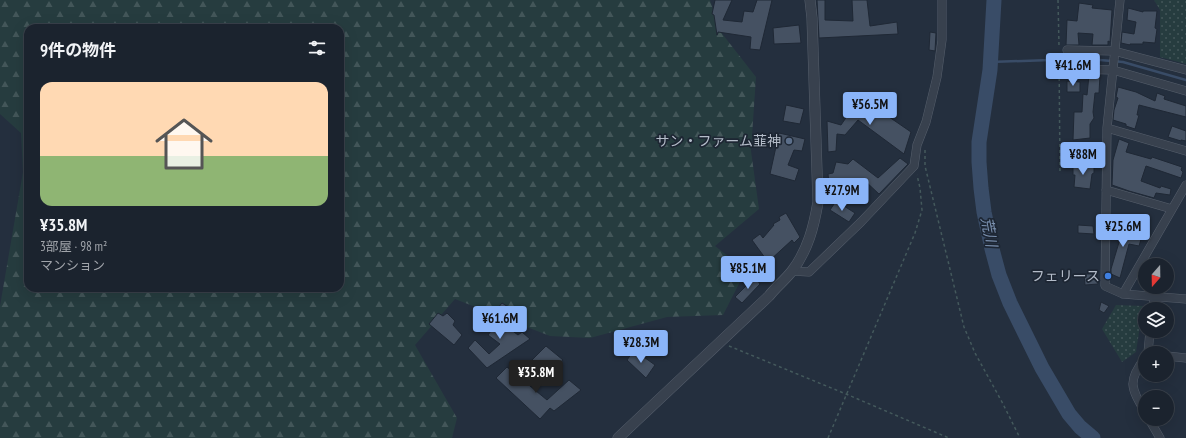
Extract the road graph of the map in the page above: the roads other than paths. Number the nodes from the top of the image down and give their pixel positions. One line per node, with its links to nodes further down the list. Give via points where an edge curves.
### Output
1 (810, 0): 15 (street, via 818,202 814,225 804,254)
2 (942, 0): 15 (street, via 942,40 937,77 926,122 917,145 914,166 861,222 808,272)
3 (1120, 0): 5 (street)
4 (1068, 50): 5 (street)
5 (1114, 52): 6 (street); 8 (street)
6 (1113, 68): 7 (street); 9 (street); 10 (street)
7 (1069, 69)
8 (1186, 70)
9 (1186, 91)
10 (1107, 128): 11 (street); 13 (street)
11 (1186, 151)
12 (1186, 185): 14 (street)
13 (1106, 190): 14 (street); 16 (street, via 1105,286)
14 (1172, 209): 16 (street)
15 (792, 272): 25 (street)
16 (1123, 294): 17 (street)
17 (1154, 296): 18 (street); 19 (street)
18 (1186, 298)
19 (1154, 302)
20 (1174, 357): 21 (street)
21 (1186, 358)
22 (1138, 368): 23 (street, via 1134,373 1133,388)
23 (1138, 401)
24 (1153, 426): 26 (street)
25 (618, 438)
26 (1160, 438)

